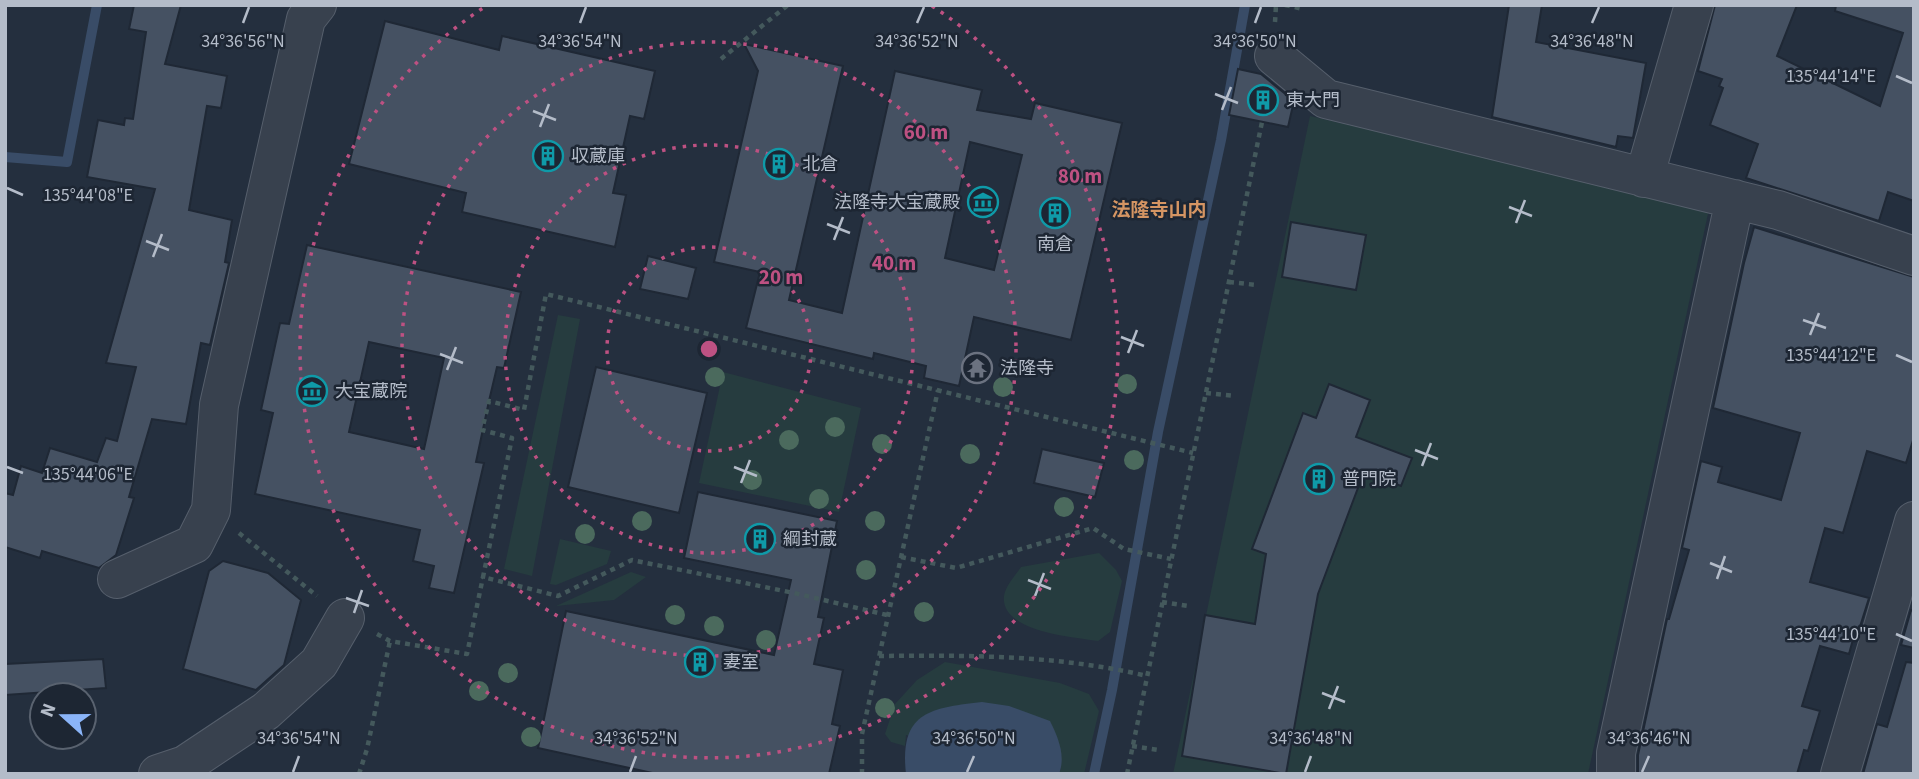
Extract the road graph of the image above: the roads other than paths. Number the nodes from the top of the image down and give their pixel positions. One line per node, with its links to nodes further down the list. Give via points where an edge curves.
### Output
1 (317, 5): 8 (street, via 306,19 219,405 211,510 194,544)
2 (1693, 5): 4 (street)
3 (1274, 56): 4 (street, via 1326,99)
4 (1644, 178): 5 (street)
5 (1734, 199): 6 (street); 11 (street, via 1616,753)
6 (1914, 256)
7 (1914, 521): 12 (street)
8 (117, 579)
9 (345, 618): 10 (street, via 319,663 266,711 185,765)
10 (158, 774)
11 (1616, 774)
12 (1840, 774)

